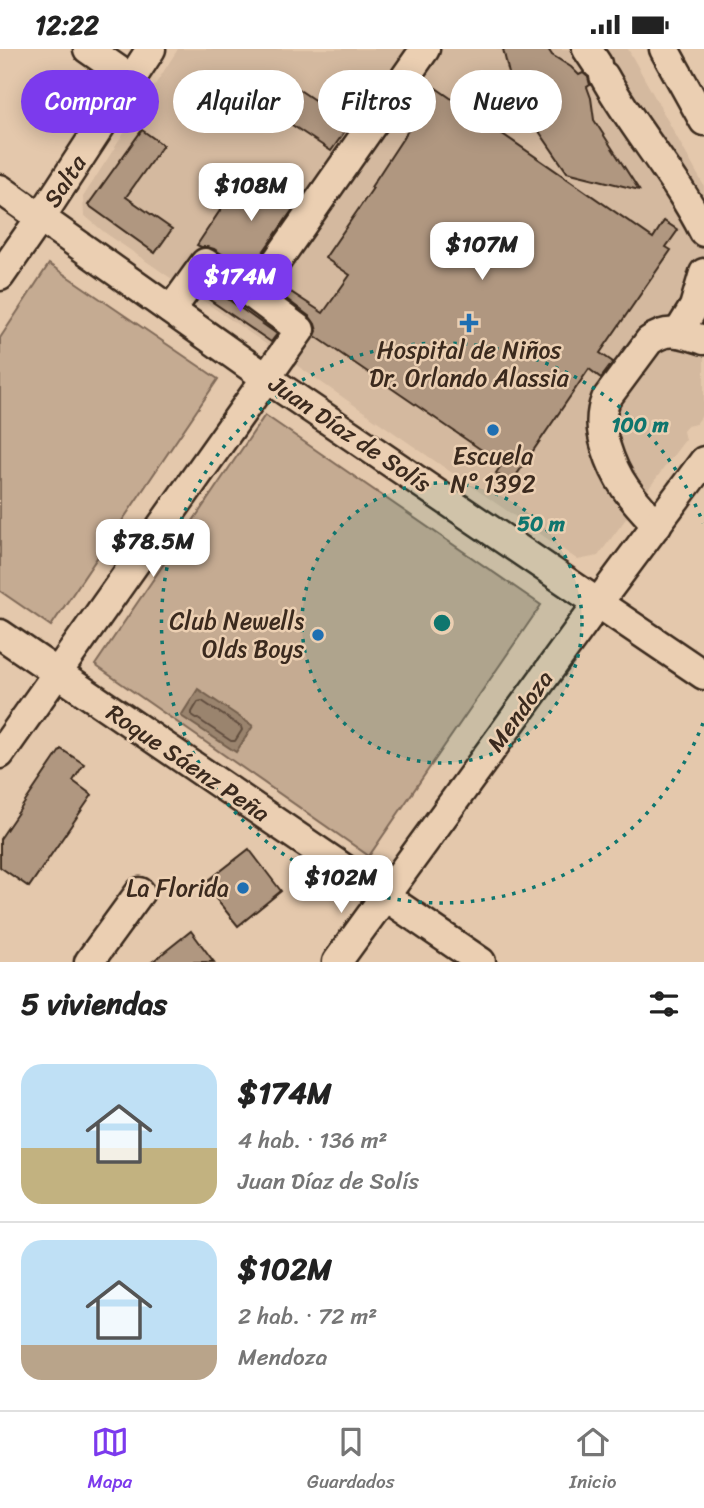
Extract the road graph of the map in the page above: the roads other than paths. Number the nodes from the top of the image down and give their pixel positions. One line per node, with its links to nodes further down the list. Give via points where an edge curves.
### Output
1 (88, 49): 6 (street)
2 (151, 49): 7 (street, Salta)
3 (425, 49): 15 (street)
4 (664, 49): 8 (street)
5 (596, 63): 12 (street)
6 (118, 70)
7 (137, 70)
8 (704, 121)
9 (96, 133): 11 (street, Salta)
10 (0, 189): 11 (street, Juan Díaz de Solís)
11 (41, 217): 14 (street, Salta); 16 (street, Juan Díaz de Solís)
12 (704, 232)
13 (704, 273): 17 (street)
14 (0, 276)
15 (253, 295): 16 (street, via 205,263); 18 (street, via 300,330)
16 (171, 310): 18 (street, Juan Díaz de Solís)
17 (691, 336): 20 (street, via 657,334 603,408 601,429 612,467)
18 (265, 377): 21 (street, Juan Díaz de Solís); 23 (street)
19 (704, 460): 20 (street, Mendoza)
20 (656, 525): 21 (street, Mendoza)
21 (598, 603): 24 (street, Juan Díaz de Solís); 27 (street, Mendoza)
22 (0, 634): 23 (street, Roque Sáenz Peña)
23 (56, 673): 25 (street); 27 (street, Roque Sáenz Peña)
24 (704, 675)
25 (0, 754)
26 (140, 892): 28 (street)
27 (384, 897): 29 (street, Mendoza); 30 (street, Roque Sáenz Peña)
28 (89, 962)
29 (337, 962)
30 (481, 962)

